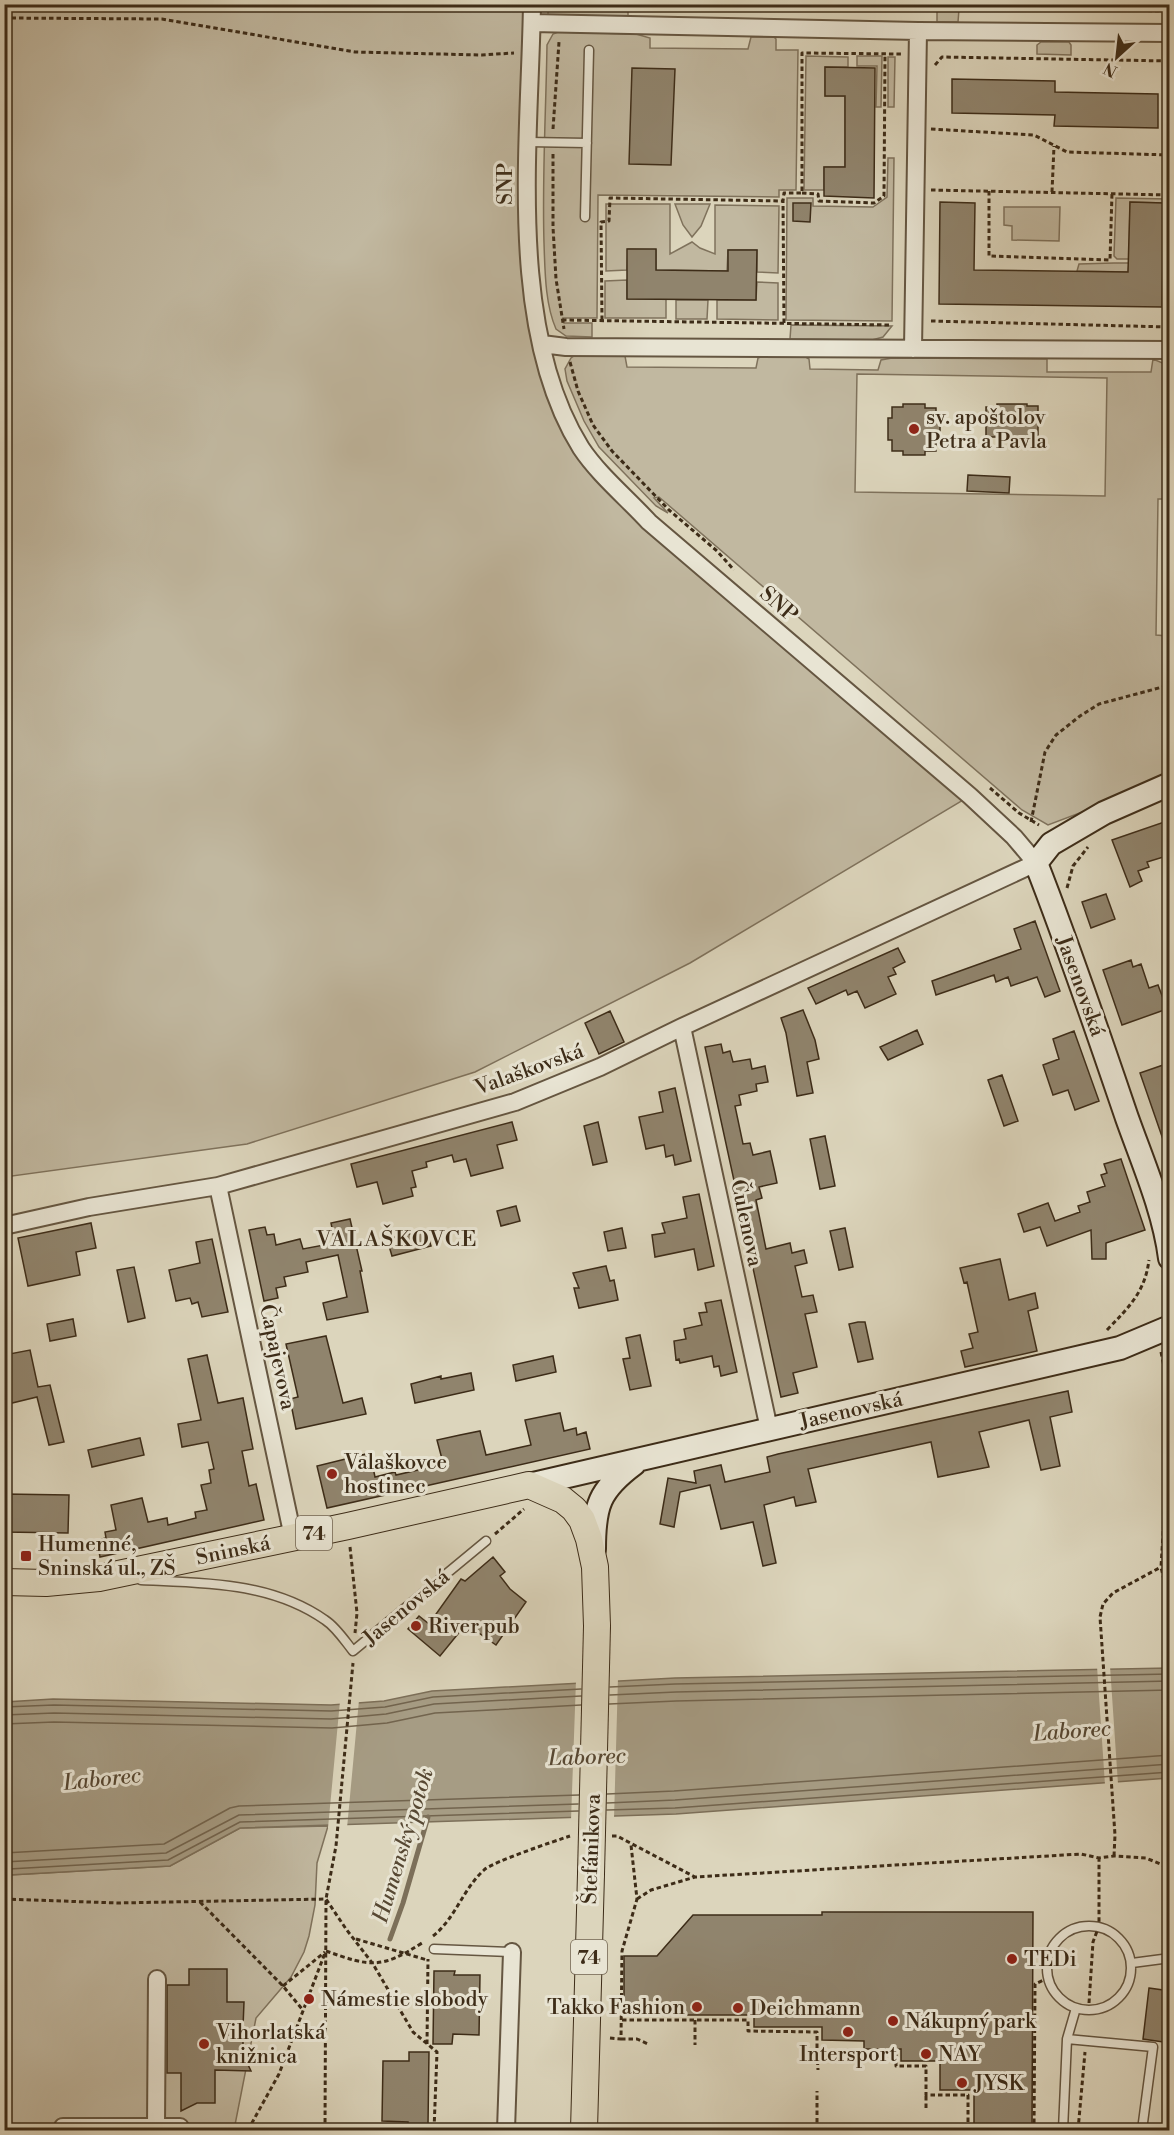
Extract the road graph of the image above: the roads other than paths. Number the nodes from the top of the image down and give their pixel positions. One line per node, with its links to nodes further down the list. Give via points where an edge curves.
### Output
1 (532, 4): 2 (street, SNP)
2 (532, 23): 3 (street); 6 (street, SNP)
3 (918, 31): 4 (street); 10 (street)
4 (1170, 33)
5 (589, 50): 7 (lane)
6 (528, 142): 7 (lane); 9 (street, SNP, via 528,238 532,293)
7 (587, 143): 8 (lane)
8 (585, 217)
9 (542, 344): 10 (street); 13 (street, SNP, via 557,403 583,450 602,473 649,522 970,796)
10 (913, 349): 11 (street)
11 (1170, 350)
12 (1170, 784): 13 (street, via 1104,813 1052,844)
13 (1036, 863): 14 (street, Valaškovská); 17 (street, Jasenovská, via 1096,1026)
14 (682, 1027): 15 (street, Valaškovská, via 600,1067 515,1101); 19 (street, Čulenova)
15 (218, 1186): 16 (street, Valaškovská); 22 (street, Čapajevova)
16 (4, 1226)
17 (1164, 1247)
18 (1170, 1327): 19 (street, Jasenovská, via 1120,1348)
19 (769, 1429): 20 (street, Jasenovská)
20 (640, 1460): 21 (street, Jasenovská); 24 (street, via 616,1477 601,1498 594,1527)
21 (527, 1497): 22 (main road, Sninská / 74); 24 (main road, 74, via 550,1493 574,1509 582,1520)
22 (294, 1537): 25 (main road, Sninská / 74)
23 (486, 1541): 25 (lane, Jasenovská, via 353,1651 327,1621 287,1598 225,1584)
24 (595, 1567): 36 (main road, Štefánikova / 74, bridge)
25 (99, 1578): 26 (main road, Sninská / 74)
26 (4, 1582)
27 (434, 1949): 28 (lane)
28 (512, 1952): 38 (street)
29 (1170, 1958): 30 (lane)
30 (1132, 1963): 32 (lane, via 1130,1981 1121,1997 1100,2009); 32 (lane, via 1122,1941 1099,1926 1084,1926 1059,1938 1047,1964 1048,1978 1063,2001)
31 (157, 1979): 34 (street)
32 (1076, 2008): 33 (lane)
33 (1067, 2039): 39 (lane); 40 (lane, via 1153,2048)
34 (156, 2127): 35 (street); 37 (street)
35 (180, 2127)
36 (586, 2128)
37 (62, 2130)
38 (506, 2130)
39 (1063, 2130)
40 (1142, 2130)

